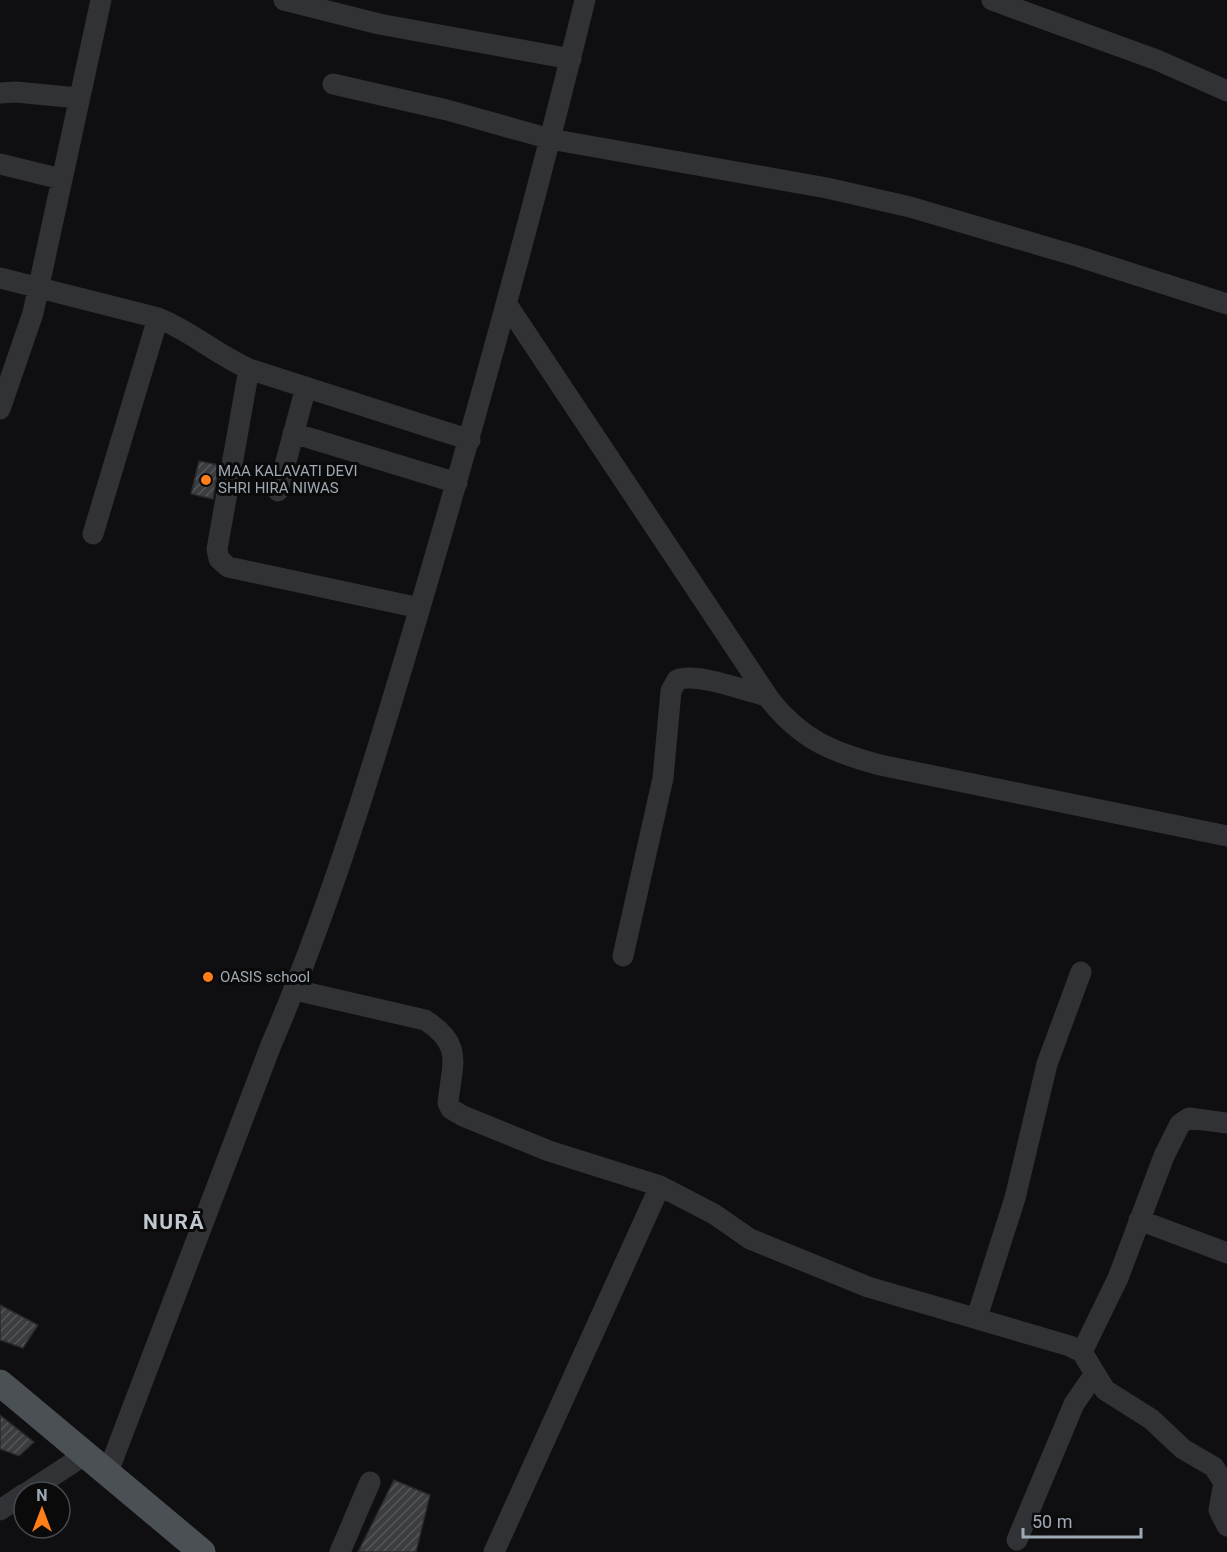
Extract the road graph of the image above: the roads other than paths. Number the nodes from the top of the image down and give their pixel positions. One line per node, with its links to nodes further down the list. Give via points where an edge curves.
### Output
1 (101, 0): 9 (street)
2 (284, 0): 5 (street, via 379,24)
3 (585, 0): 5 (street)
4 (992, 0): 7 (street, via 1157,60)
5 (571, 58): 10 (street)
6 (333, 84): 10 (street)
7 (1227, 91)
8 (0, 93): 9 (street)
9 (78, 99): 12 (street)
10 (550, 139): 15 (street, via 816,186 910,207); 16 (street)
11 (0, 164): 12 (street)
12 (61, 179): 14 (street)
13 (0, 278): 14 (street)
14 (39, 288): 17 (street); 18 (street, via 26,337)
15 (1227, 304)
16 (508, 306): 23 (street); 28 (street)
17 (158, 318): 19 (street); 26 (street)
18 (7, 369): 21 (street)
19 (249, 369): 20 (street); 27 (street, via 217,549 219,559 228,567)
20 (306, 387): 22 (street); 23 (street)
21 (0, 409)
22 (293, 433): 24 (street); 25 (street)
23 (470, 440): 24 (street)
24 (457, 483): 27 (street)
25 (278, 491)
26 (93, 534)
27 (420, 608): 32 (street, via 381,743)
28 (767, 696): 29 (street, via 784,719 836,753); 30 (street, via 697,679 677,680 670,699 663,778)
29 (1227, 836)
30 (623, 956)
31 (1081, 972): 37 (street, via 1047,1064 1015,1198)
32 (295, 990): 34 (street, via 425,1020 451,1042 451,1109 549,1151); 42 (street)
33 (1227, 1123): 35 (street, via 1189,1119 1180,1124)
34 (660, 1186): 37 (street, via 714,1214 750,1239 786,1255 868,1287); 49 (street)
35 (1139, 1220): 36 (street); 38 (street, via 1118,1278)
36 (1227, 1253)
37 (977, 1317): 38 (street)
38 (1082, 1353): 39 (street)
39 (1094, 1376): 45 (street, via 1105,1390 1151,1419 1183,1449 1214,1467 1224,1482 1220,1510); 46 (street, via 1074,1404)
40 (0, 1383): 41 (main road)
41 (87, 1454): 42 (main road); 43 (street)
42 (108, 1472): 47 (main road)
43 (46, 1480)
44 (370, 1482): 48 (street)
45 (1227, 1526)
46 (1017, 1540)
47 (202, 1552)
48 (340, 1552)
49 (494, 1552)

